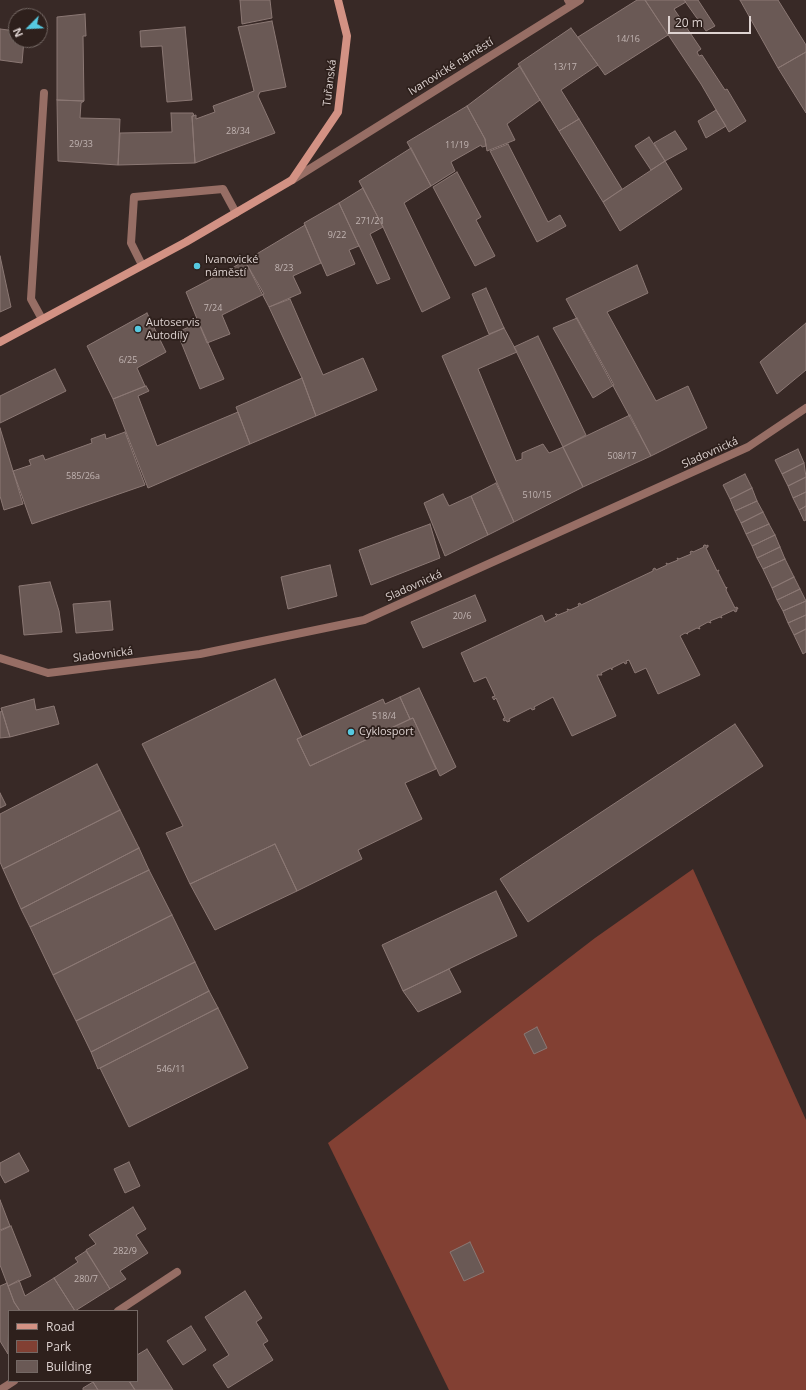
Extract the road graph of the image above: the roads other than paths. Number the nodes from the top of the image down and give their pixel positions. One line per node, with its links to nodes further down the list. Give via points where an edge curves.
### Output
1 (338, 0): 5 (main road, Tuřanská, via 347,36 338,112)
2 (580, 0): 3 (street, Ivanovické náměstí)
3 (570, 3): 5 (street, Ivanovické náměstí)
4 (44, 93): 8 (street, via 31,299)
5 (292, 180): 6 (main road, Ivanovické náměstí)
6 (236, 213): 7 (main road, Ivanovické náměstí); 7 (street, via 222,190 134,197 131,243)
7 (142, 266): 8 (main road, Ivanovické náměstí)
8 (42, 319): 9 (main road, Ivanovické náměstí)
9 (0, 342)
10 (806, 408): 11 (street, Sladovnická, via 748,447 364,620 200,654 48,674)
11 (0, 658)
12 (177, 1272): 13 (street)
13 (120, 1310)
14 (12, 1382): 15 (street)
15 (0, 1390)

